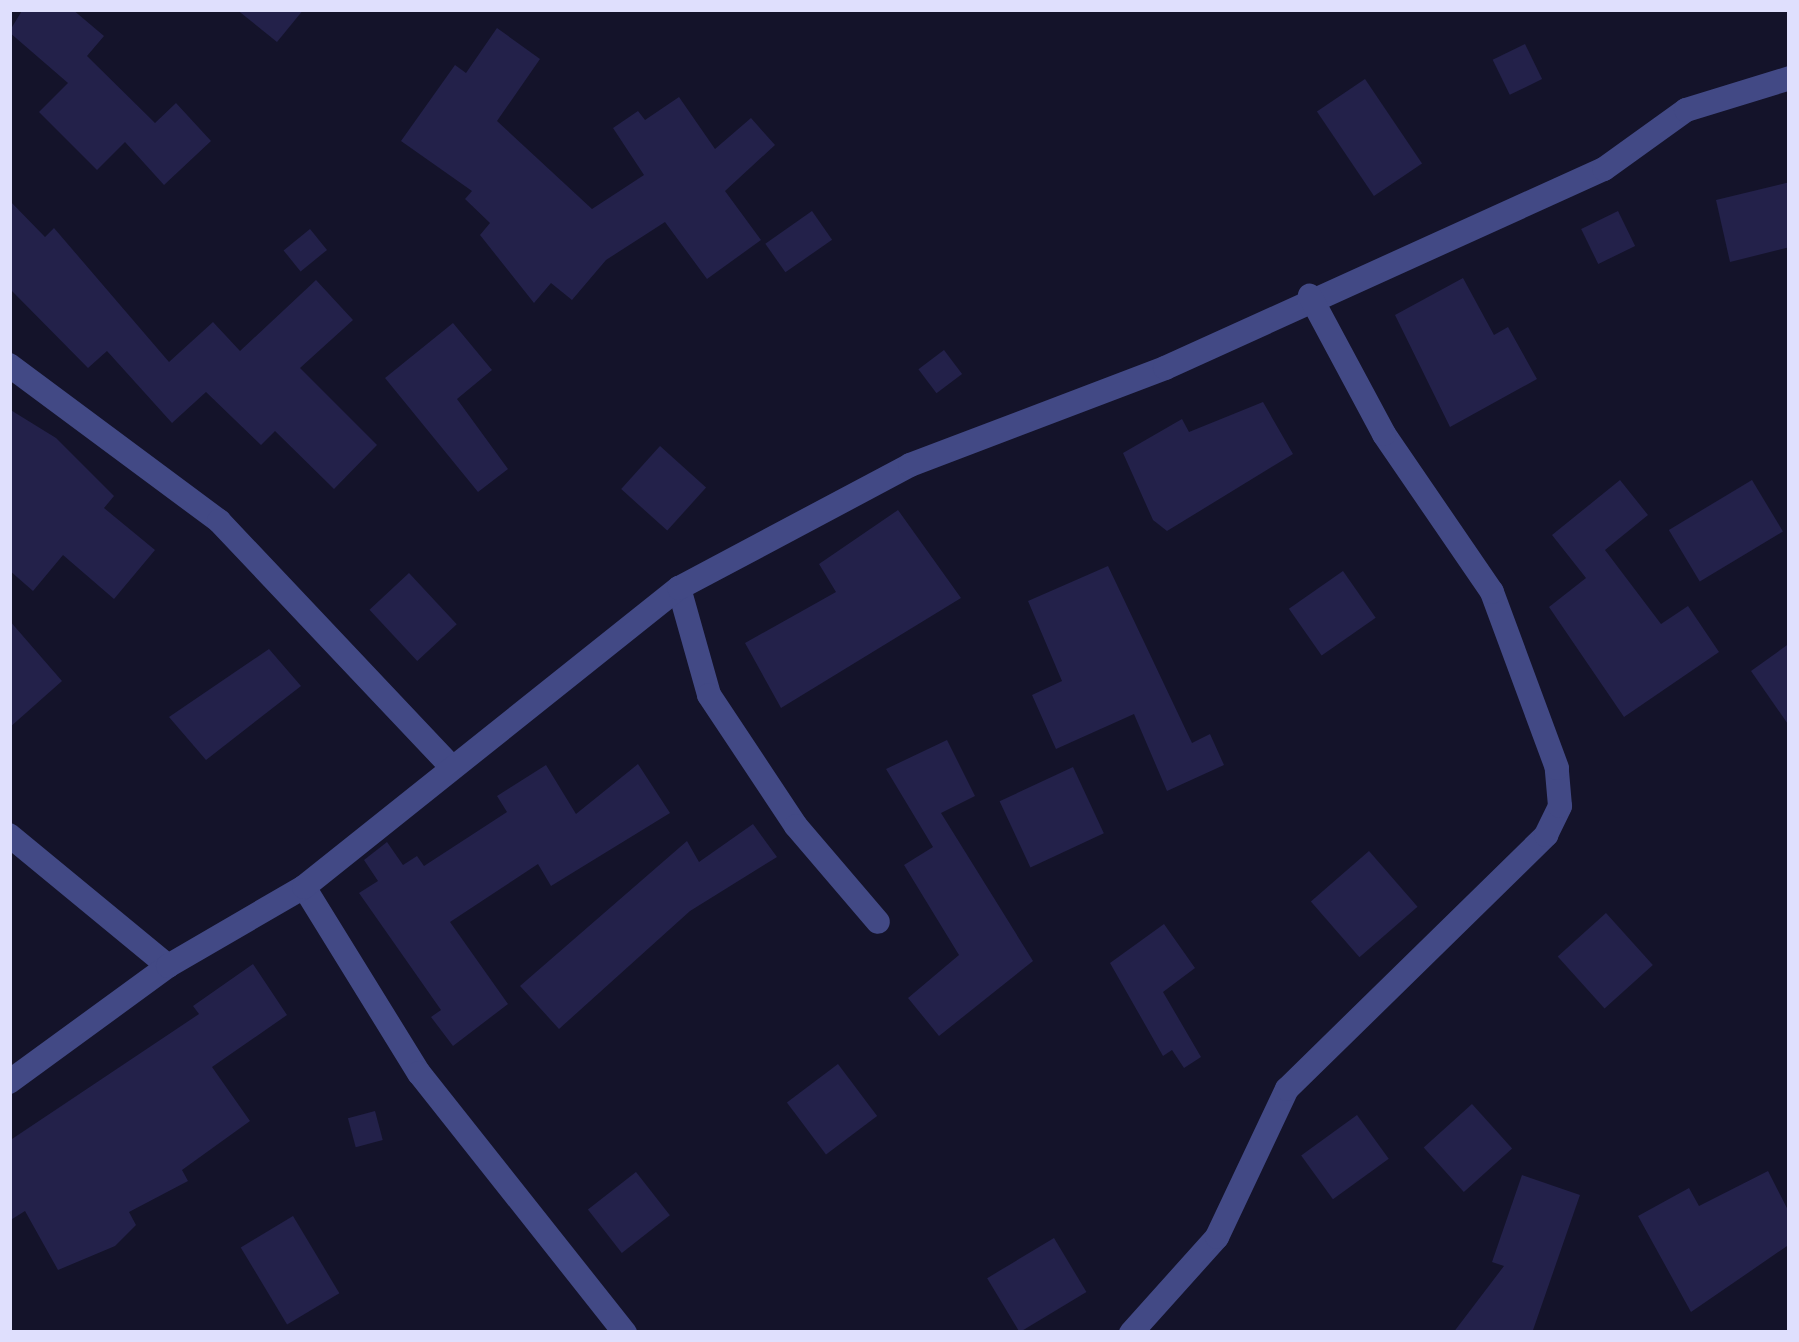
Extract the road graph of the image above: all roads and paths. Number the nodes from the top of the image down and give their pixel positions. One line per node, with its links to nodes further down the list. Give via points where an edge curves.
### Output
1 (1790, 78): 2 (street, via 1685,110 1604,169)
2 (1310, 296): 4 (street, via 1026,429 910,465); 14 (street, via 1384,434 1492,592 1557,768 1560,806 1546,835 1287,1089 1217,1237)
3 (9, 365): 5 (street, via 220,521)
4 (679, 588): 5 (street); 8 (street, via 709,695 796,826)
5 (450, 765): 7 (street)
6 (9, 835): 9 (street)
7 (304, 887): 9 (street); 11 (street, via 419,1073)
8 (878, 922)
9 (169, 966): 10 (street)
10 (9, 1082)
11 (593, 1300): 12 (street); 13 (street)
12 (592, 1333)
13 (625, 1333)
14 (1131, 1333)

